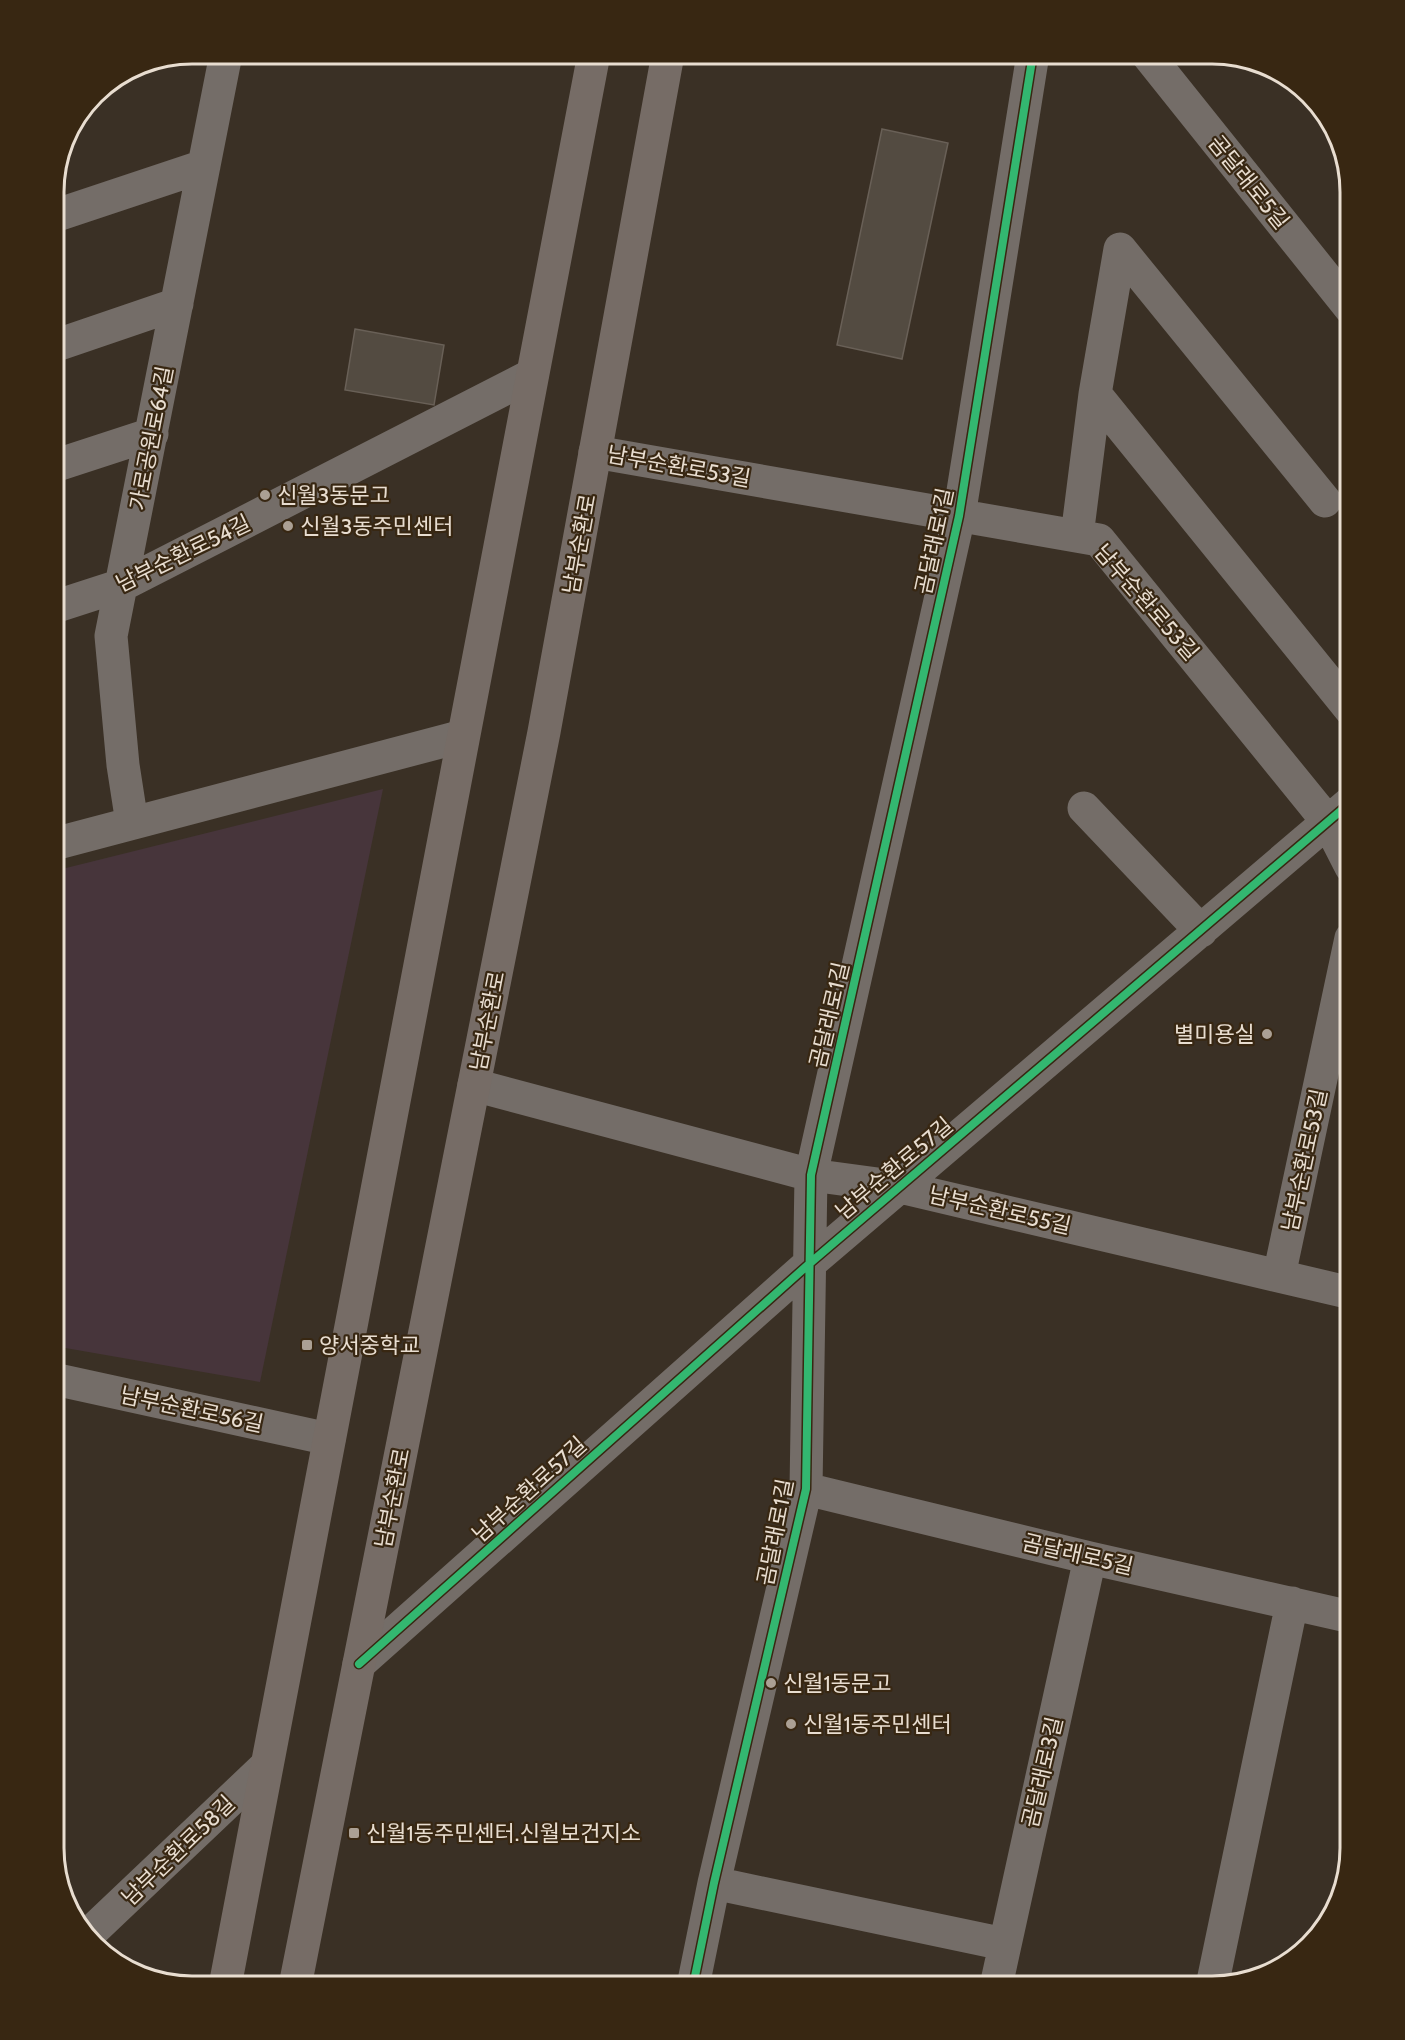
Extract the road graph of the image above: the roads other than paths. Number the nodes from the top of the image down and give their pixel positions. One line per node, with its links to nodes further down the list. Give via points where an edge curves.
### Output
1 (224, 64): 6 (street, 가로공원로64길)
2 (592, 64): 11 (main road)
3 (666, 64): 14 (main road, 남부순환로)
4 (1031, 65): 17 (street, 곰달래로1길)
5 (1156, 65): 8 (street, 곰달래로5길)
6 (204, 166): 7 (street); 9 (street, 가로공원로64길)
7 (65, 212)
8 (1340, 295)
9 (177, 304): 10 (street); 13 (street, 가로공원로64길)
10 (65, 342)
11 (532, 375): 19 (street, 남부순환로54길); 22 (main road)
12 (1095, 394): 16 (street, via 1120,249); 18 (street); 21 (street)
13 (152, 434): 15 (street); 19 (street, 가로공원로64길)
14 (595, 452): 17 (street, 남부순환로53길); 29 (main road, 남부순환로)
15 (65, 462)
16 (1325, 501)
17 (959, 516): 18 (street, 남부순환로53길); 30 (street, 곰달래로1길)
18 (1077, 536): 24 (street, 남부순환로53길, via 1099,540)
19 (122, 585): 20 (street, 남부순환로54길); 25 (street, 가로공원로64길, via 111,636)
20 (65, 604)
21 (1340, 696)
22 (463, 736): 25 (street); 36 (main road)
23 (1084, 808): 27 (street)
24 (1340, 812): 27 (street, 남부순환로57길)
25 (132, 823): 26 (street)
26 (65, 841)
27 (1201, 931): 31 (street, 남부순환로57길)
28 (1340, 990): 33 (street, 남부순환로53길)
29 (474, 1085): 30 (street, 남부순환로55길); 41 (main road, 남부순환로)
30 (811, 1175): 31 (street, 남부순환로55길); 32 (street, 곰달래로1길)
31 (900, 1187): 32 (street, 남부순환로57길); 33 (street, 남부순환로55길)
32 (809, 1264): 37 (street, 곰달래로1길); 41 (street, 남부순환로57길)
33 (1279, 1276): 34 (street, 남부순환로55길)
34 (1340, 1290)
35 (64, 1380): 36 (street, 남부순환로56길)
36 (329, 1439): 42 (main road)
37 (806, 1489): 38 (street, 곰달래로5길); 43 (street, 곰달래로1길)
38 (1090, 1558): 39 (street, 곰달래로5길); 45 (street, 곰달래로3길)
39 (1292, 1603): 40 (street, 곰달래로5길); 50 (street)
40 (1340, 1614)
41 (359, 1664): 47 (main road, 남부순환로)
42 (266, 1766): 44 (street, 남부순환로58길); 46 (main road)
43 (714, 1884): 45 (street); 48 (street, 곰달래로1길)
44 (94, 1930)
45 (1004, 1944): 49 (street, 곰달래로3길)
46 (227, 1975)
47 (297, 1975)
48 (695, 1975)
49 (998, 1976)
50 (1214, 1976)

